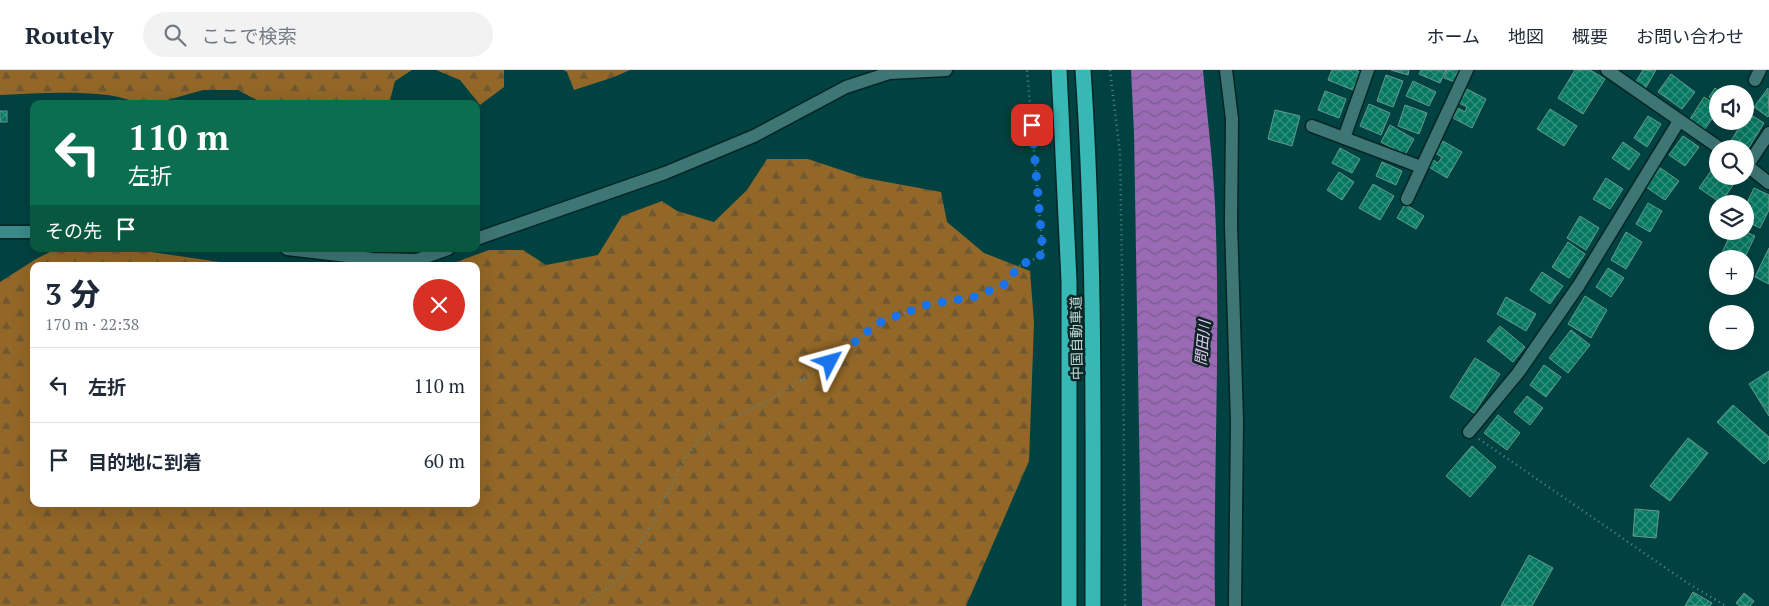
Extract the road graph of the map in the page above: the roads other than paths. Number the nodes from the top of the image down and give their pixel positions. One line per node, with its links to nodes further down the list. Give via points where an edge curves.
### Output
1 (946, 70): 20 (street, via 889,73 846,87 754,136 683,166)
2 (1059, 70): 24 (highway, 中国自動車道, via 1069,281)
3 (1083, 70): 25 (highway, 中国自動車道, via 1092,282)
4 (1226, 70): 26 (street, via 1232,119 1237,421)
5 (1368, 70): 11 (street)
6 (1467, 70): 14 (street)
7 (1607, 70): 8 (street)
8 (1679, 121): 12 (street); 23 (street, via 1579,285 1518,373)
9 (1312, 126): 11 (street)
10 (1769, 133): 13 (street)
11 (1344, 138): 14 (street)
12 (1709, 141)
13 (1754, 154)
14 (1421, 167): 17 (street)
15 (1754, 171): 16 (street)
16 (1769, 183)
17 (1408, 199)
18 (0, 232): 19 (street)
19 (30, 232)
20 (480, 238)
21 (313, 252): 22 (street, via 417,260)
22 (440, 252)
23 (1469, 432)
24 (1069, 606)
25 (1093, 606)
26 (1235, 606)

